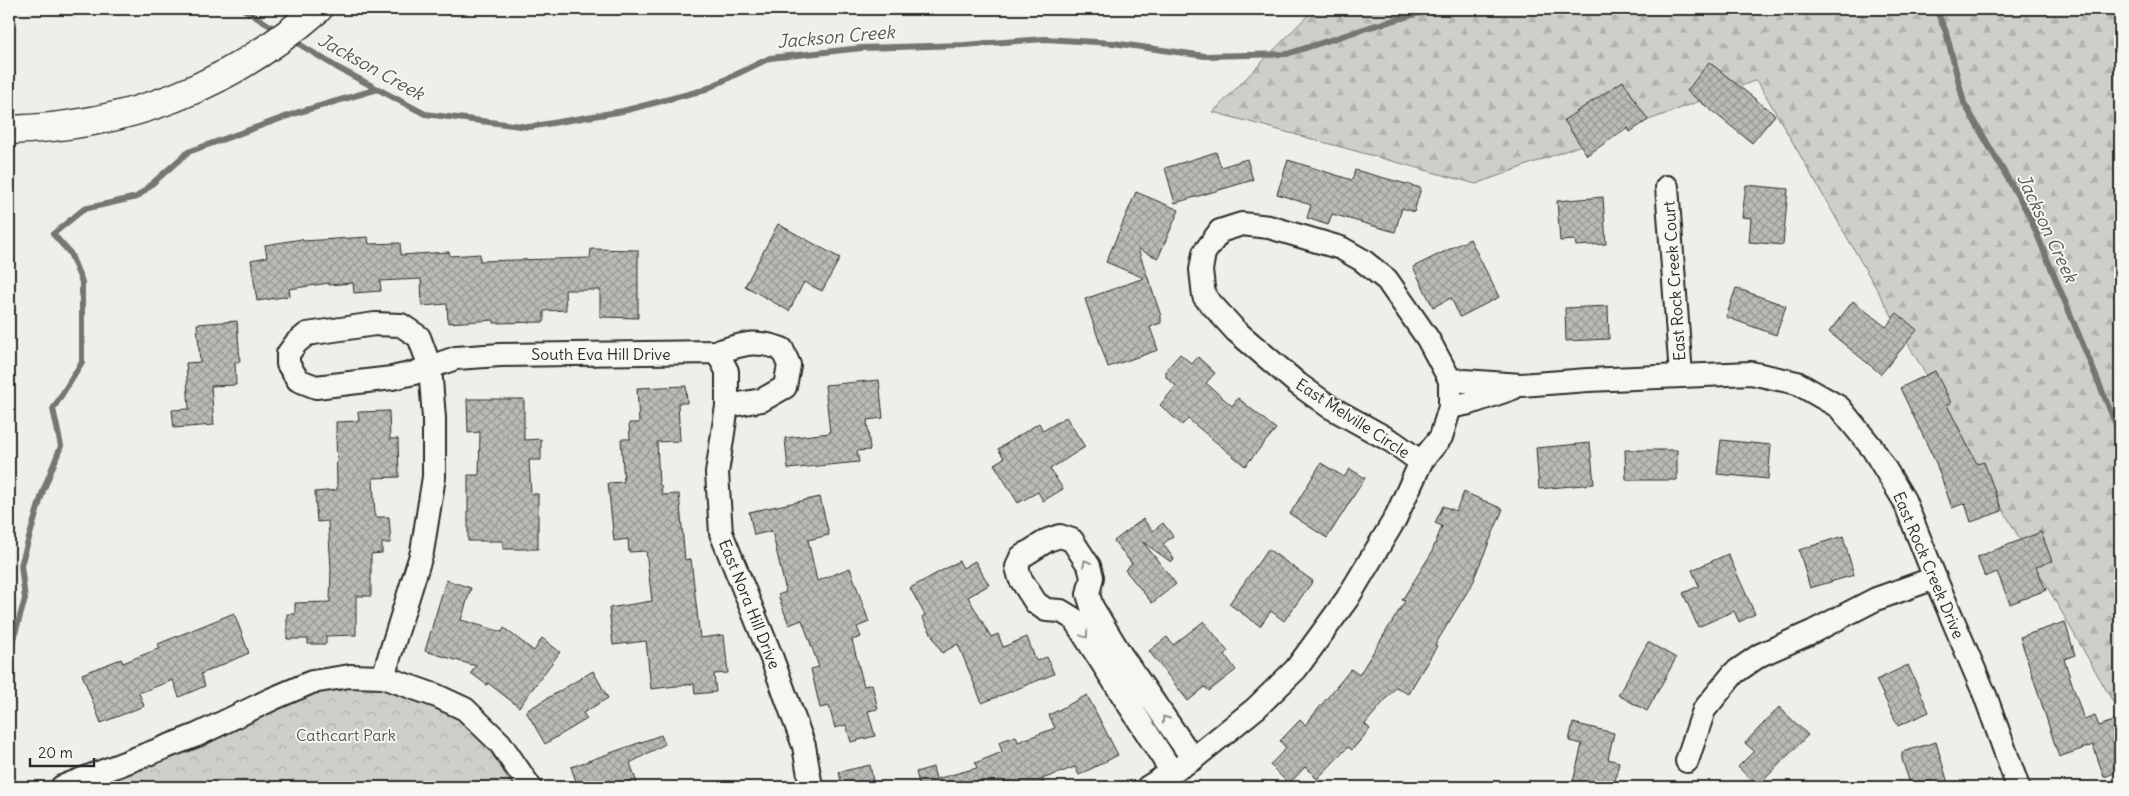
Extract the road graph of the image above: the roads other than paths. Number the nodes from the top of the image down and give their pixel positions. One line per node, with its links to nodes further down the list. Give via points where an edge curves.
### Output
1 (318, 9): 2 (main road, via 256,58 198,88 131,113 85,123)
2 (9, 130)
3 (1667, 187): 6 (street, East Rock Creek Court)
4 (717, 352): 5 (street, South Eva Hill Drive, via 500,355 456,358); 9 (street, via 727,371); 9 (street, via 764,342 782,349 789,365 786,387 762,400)
5 (430, 367): 5 (street, South Eva Hill Drive, via 419,337 401,324 375,324 307,334 288,354 288,364 298,380 316,387 392,378); 16 (street, via 434,477 422,552)
6 (1681, 375): 8 (street, East Rock Creek Drive); 12 (street, East Rock Creek Drive, via 1751,373 1796,383 1839,407 1873,449 1904,500)
7 (1450, 380): 8 (street, East Rock Creek Drive); 10 (street, East Melville Circle); 11 (street, East Melville Circle, via 1428,339 1387,280 1341,248 1268,227 1242,224 1220,231 1204,253 1201,270 1204,296 1236,331 1330,407 1393,442)
8 (1521, 386): 10 (street, East Rock Creek Drive)
9 (727, 406): 22 (street, East Nora Hill Drive, via 717,473 722,534 804,746)
10 (1450, 407): 11 (street, East Melville Circle, via 1441,437)
11 (1421, 462): 17 (street, East Melville Circle, via 1394,519 1347,599 1296,669 1256,708)
12 (1935, 578): 18 (street, via 1876,599 1760,655 1734,673 1704,710); 24 (street, East Rock Creek Drive, via 1985,695)
13 (1088, 594): 14 (street); 14 (street, one-way to 14, via 1092,577 1089,566 1072,540 1060,536 1042,544 1022,557 1017,567 1020,578 1036,603 1046,610); 15 (street)
14 (1061, 611): 15 (street, one-way to 15, via 1074,619)
15 (1113, 661): 17 (street, one-way to 15); 19 (street)
16 (383, 677): 20 (street, via 350,676 312,682 197,735); 21 (street, via 465,709 500,744)
17 (1193, 758): 19 (street, East Melville Circle)
18 (1687, 761)
19 (1172, 772): 23 (street, East Melville Circle)
20 (71, 786)
21 (530, 787)
22 (811, 787)
23 (1148, 787)
24 (2018, 787)

